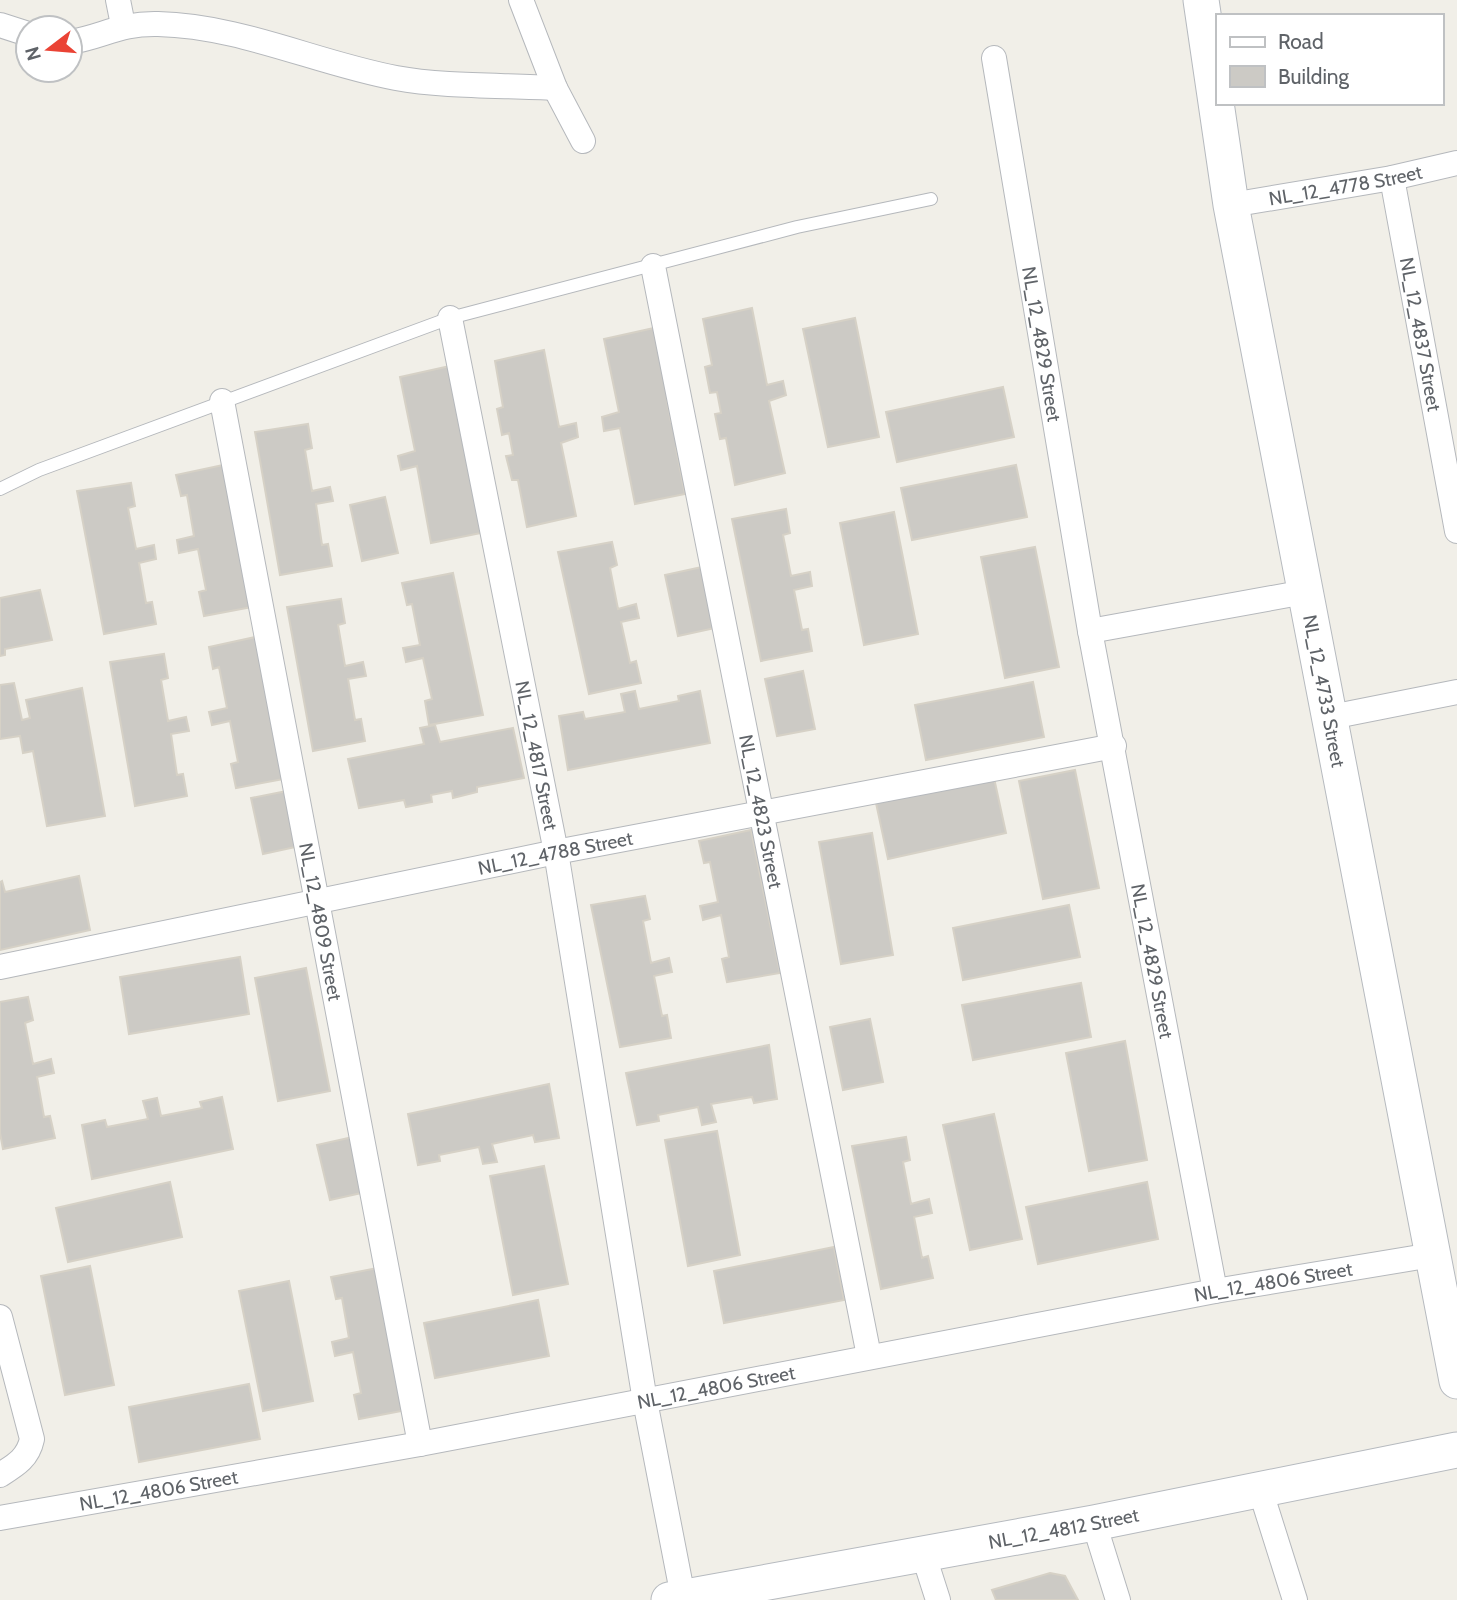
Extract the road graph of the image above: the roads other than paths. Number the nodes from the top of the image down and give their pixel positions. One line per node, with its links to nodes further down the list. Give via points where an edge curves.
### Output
1 (118, 0): 4 (street)
2 (521, 0): 7 (street)
3 (1200, 0): 12 (street, NL_12_4733 Street)
4 (123, 25): 5 (street); 7 (street, via 211,30 398,78)
5 (84, 37)
6 (994, 58): 19 (street, NL_12_4829 Street)
7 (555, 88): 8 (street)
8 (583, 141)
9 (1457, 163): 10 (street, NL_12_4778 Street)
10 (1392, 178): 12 (street, NL_12_4778 Street); 17 (street, NL_12_4837 Street)
11 (931, 199): 13 (lane, via 797,227)
12 (1231, 205): 18 (street, NL_12_4733 Street)
13 (653, 266): 14 (lane); 23 (street, NL_12_4823 Street)
14 (450, 318): 15 (lane); 24 (street, NL_12_4817 Street)
15 (222, 401): 16 (lane); 25 (street, NL_12_4809 Street)
16 (0, 489)
17 (1457, 531)
18 (1305, 592): 19 (street); 21 (street, NL_12_4733 Street)
19 (1090, 631): 22 (street, NL_12_4829 Street)
20 (1457, 692): 21 (street)
21 (1331, 717): 27 (street, NL_12_4733 Street)
22 (1114, 746): 23 (street, NL_12_4788 Street); 28 (street, NL_12_4829 Street)
23 (762, 812): 24 (street, NL_12_4788 Street); 31 (street, NL_12_4823 Street)
24 (556, 852): 25 (street, NL_12_4788 Street); 33 (street, NL_12_4817 Street)
25 (319, 902): 26 (street, NL_12_4788 Street); 34 (street, NL_12_4809 Street)
26 (0, 967)
27 (1432, 1255): 28 (street, NL_12_4806 Street); 29 (street, NL_12_4733 Street)
28 (1215, 1291): 31 (street, NL_12_4806 Street)
29 (1450, 1310): 32 (street, NL_12_4733 Street)
30 (0, 1317): 36 (street, via 32,1439 19,1463)
31 (869, 1356): 33 (street, NL_12_4806 Street)
32 (1457, 1381)
33 (645, 1401): 34 (street, NL_12_4806 Street); 42 (street, NL_12_4817 Street)
34 (420, 1444): 38 (street, NL_12_4806 Street)
35 (1457, 1450): 37 (street, NL_12_4812 Street)
36 (0, 1475)
37 (1260, 1489): 39 (street, NL_12_4812 Street); 45 (street)
38 (1, 1513)
39 (1094, 1523): 40 (street, NL_12_4812 Street); 44 (street)
40 (923, 1553): 41 (street, NL_12_4812 Street); 43 (street)
41 (753, 1594): 42 (street, NL_12_4812 Street)
42 (676, 1599)
43 (938, 1600)
44 (1118, 1600)
45 (1295, 1600)

